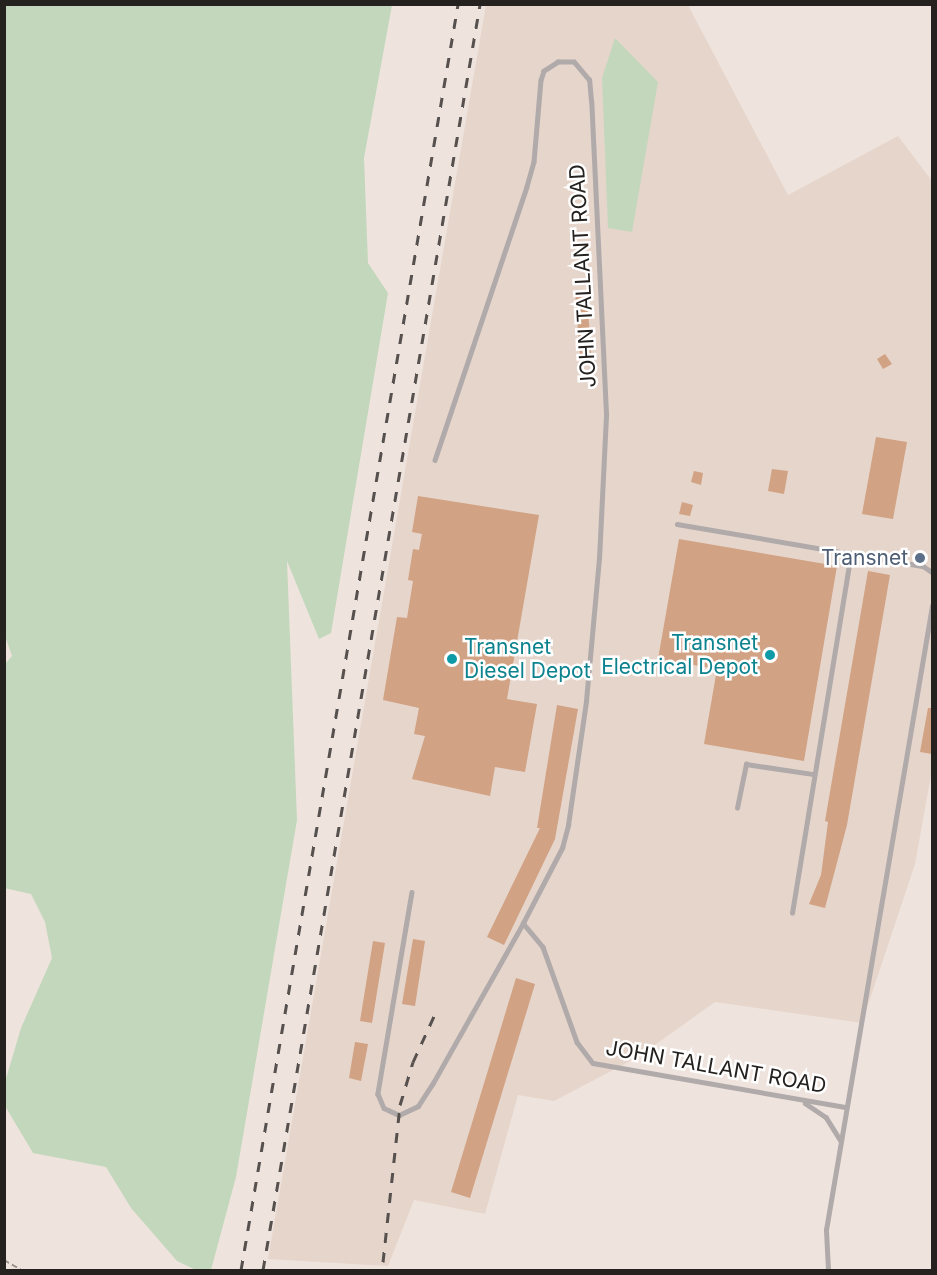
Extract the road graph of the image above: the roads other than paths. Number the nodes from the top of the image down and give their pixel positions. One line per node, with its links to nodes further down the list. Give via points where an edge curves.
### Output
1 (435, 460): 10 (lane, JOHN TALLANT ROAD, via 527,187 534,162 544,71 558,62 574,62 589,80 592,118 605,370 605,466 585,701 568,825 562,848)
2 (677, 524): 3 (lane)
3 (851, 554): 4 (lane, via 923,566); 6 (lane)
4 (933, 572)
5 (933, 606): 12 (lane, JOHN TALLANT ROAD)
6 (813, 774): 7 (lane, via 746,764); 9 (lane)
7 (737, 808)
8 (412, 892): 10 (lane, JOHN TALLANT ROAD, via 378,1081 382,1106 394,1114 411,1111 422,1101)
9 (792, 912)
10 (524, 923): 11 (lane, JOHN TALLANT ROAD, via 543,947 578,1042 593,1063)
11 (803, 1101): 12 (lane, JOHN TALLANT ROAD); 13 (lane, via 826,1117)
12 (846, 1107): 13 (lane, JOHN TALLANT ROAD)
13 (840, 1138): 14 (lane, JOHN TALLANT ROAD, via 826,1230)
14 (828, 1270)

